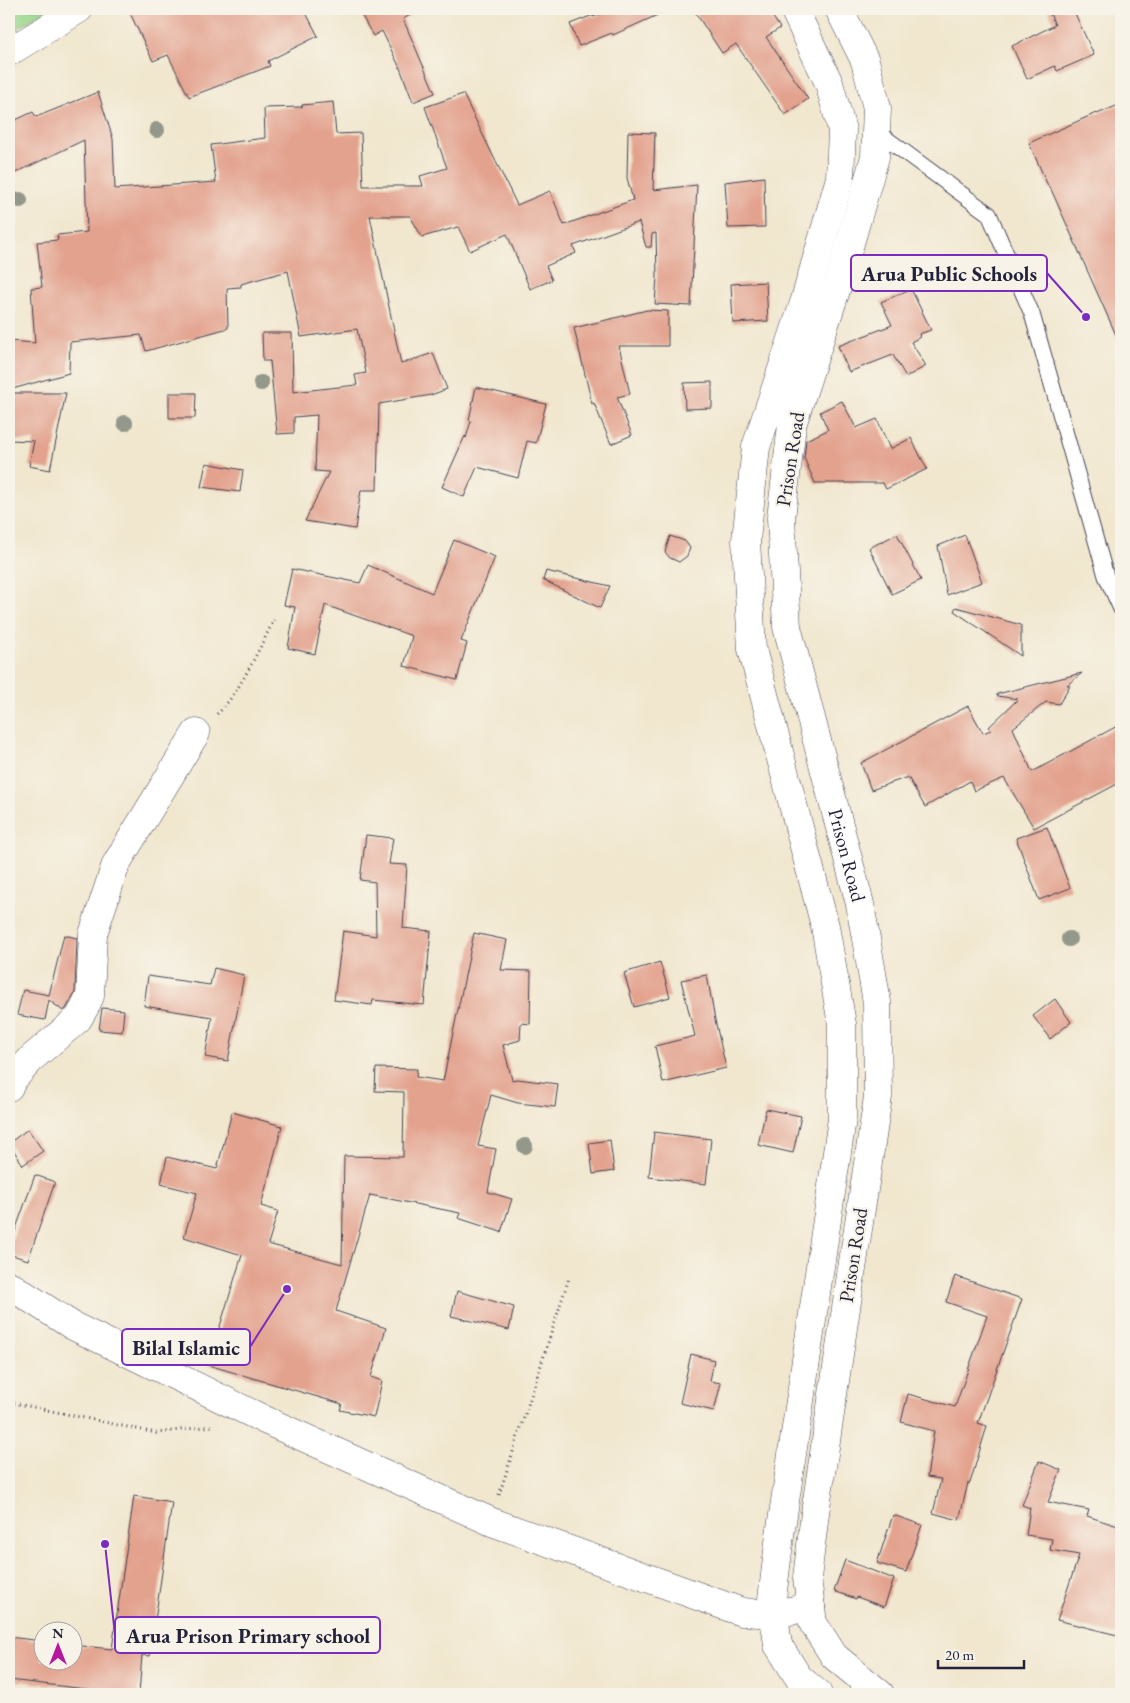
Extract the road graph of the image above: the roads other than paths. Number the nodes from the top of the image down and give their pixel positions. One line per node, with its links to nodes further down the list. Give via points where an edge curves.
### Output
1 (79, 9): 4 (street)
2 (794, 9): 11 (street, Prison Road, via 829,83 842,130 840,178 804,303 756,447 746,540 752,649 825,926 842,1024 842,1119 780,1535)
3 (839, 9): 5 (street, Prison Road, via 865,61 877,108)
4 (9, 52)
5 (876, 132): 6 (lane, via 989,214 1032,314 1106,576); 10 (street, Prison Road, via 875,157 839,282 792,425 781,518 787,627 860,904 877,1002 878,1097 815,1513 807,1578)
6 (1121, 609)
7 (196, 732): 8 (street, via 116,864 94,934 90,996 85,1007 78,1019 33,1057)
8 (9, 1087)
9 (9, 1285): 11 (street, via 73,1326 256,1416 492,1522 742,1612)
10 (811, 1606): 11 (street); 13 (street, Prison Road, via 813,1623 834,1656)
11 (773, 1614): 12 (street, Prison Road, via 778,1644 799,1678)
12 (818, 1694)
13 (880, 1694)

